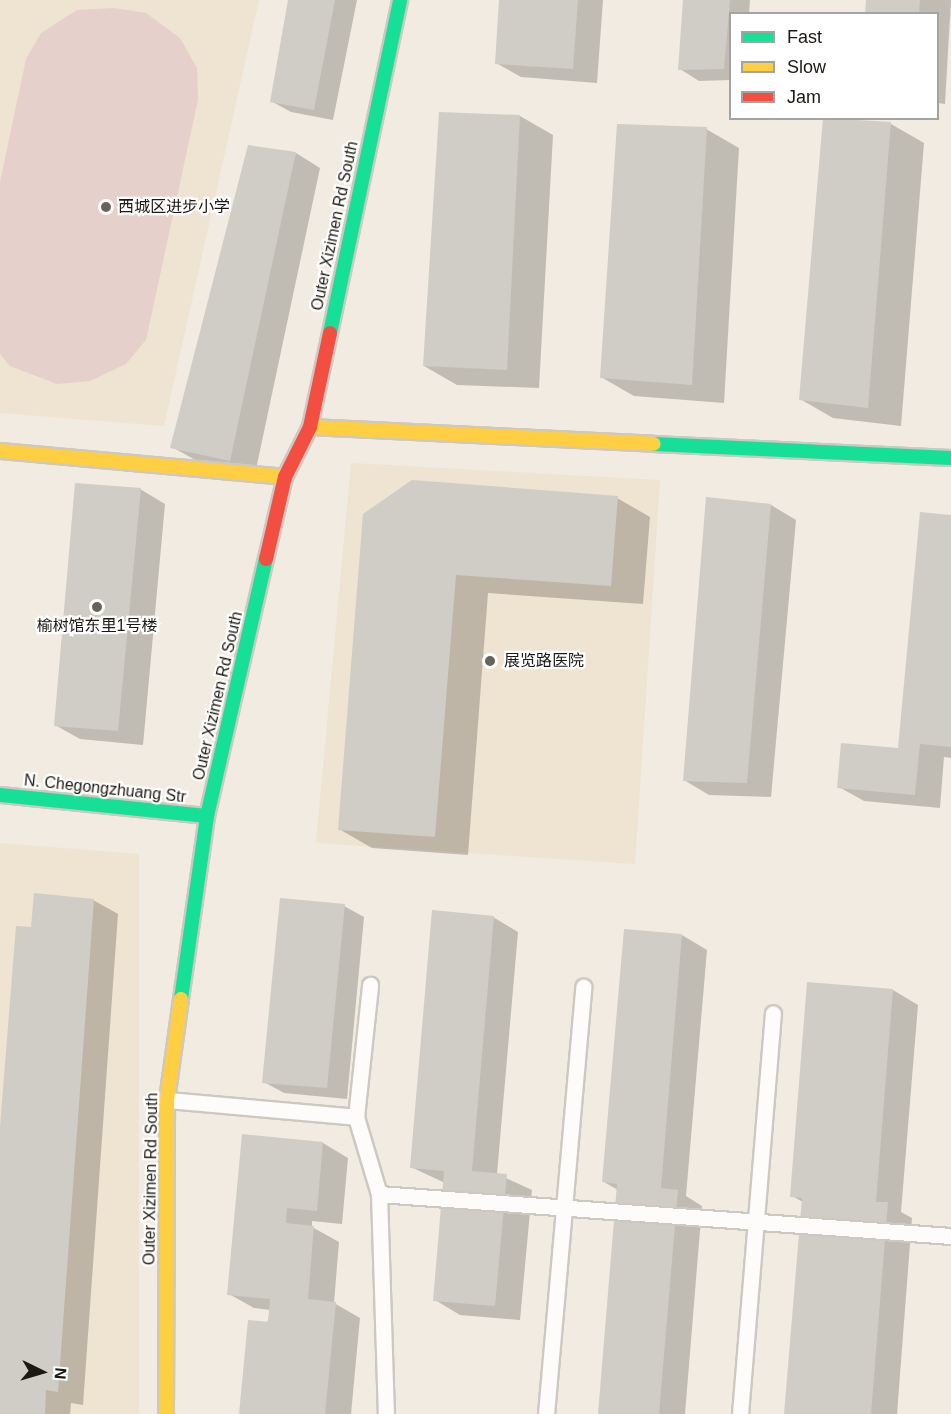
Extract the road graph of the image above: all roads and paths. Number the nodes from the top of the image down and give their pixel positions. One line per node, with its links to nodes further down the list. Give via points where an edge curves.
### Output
1 (399, 0): 2 (street, Outer Xizimen Rd South)
2 (310, 427): 4 (street); 5 (street, Outer Xizimen Rd South)
3 (0, 451): 5 (street)
4 (951, 458)
5 (285, 477): 7 (street, Outer Xizimen Rd South)
6 (0, 795): 7 (street, N. Chegongzhuang Str)
7 (207, 816): 11 (street, Outer Xizimen Rd South)
8 (370, 985): 12 (lane)
9 (583, 987): 14 (lane)
10 (773, 1013): 15 (lane)
11 (167, 1100): 12 (lane); 17 (street, Outer Xizimen Rd South)
12 (356, 1117): 13 (lane)
13 (379, 1194): 14 (lane); 18 (lane)
14 (564, 1208): 15 (lane); 19 (lane)
15 (755, 1222): 16 (lane); 20 (lane)
16 (951, 1236)
17 (166, 1414)
18 (386, 1414)
19 (546, 1414)
20 (740, 1414)

